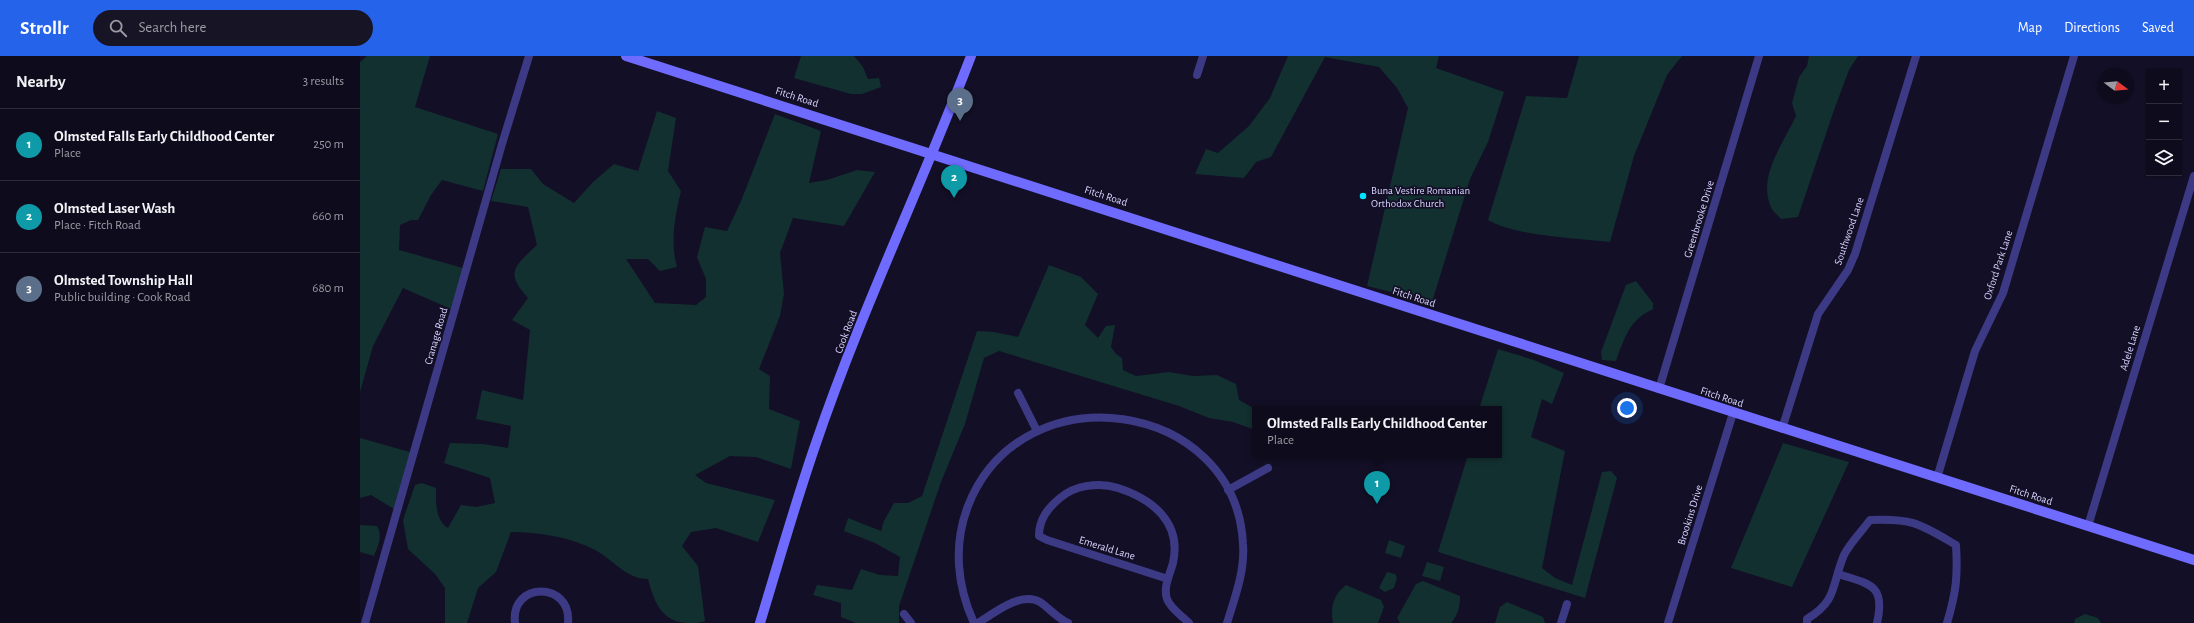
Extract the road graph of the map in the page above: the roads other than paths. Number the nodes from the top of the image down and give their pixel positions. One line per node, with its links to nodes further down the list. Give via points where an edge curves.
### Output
1 (529, 56): 25 (street, Cranage Road)
2 (626, 56): 9 (street, Fitch Road)
3 (971, 56): 9 (street, Cook Road)
4 (1203, 56): 8 (street)
5 (1759, 56): 11 (street, Greenbrooke Drive)
6 (1916, 56): 14 (street, Southwood Lane, via 1855,254 1848,270 1818,314)
7 (2074, 56): 17 (street, Oxford Park Lane, via 2003,293 1975,351)
8 (1197, 76)
9 (934, 153): 11 (street, Fitch Road); 28 (street, Cook Road, via 884,265 815,445)
10 (2194, 176): 19 (street, Adele Lane)
11 (1659, 389): 13 (street, Fitch Road)
12 (1018, 393): 15 (street)
13 (1733, 413): 14 (street, Fitch Road); 36 (street, Brookins Drive)
14 (1782, 429): 17 (street, Fitch Road)
15 (1037, 430): 18 (street, via 1075,418 1102,416 1151,426 1168,433 1194,450 1214,469); 30 (street, via 1011,448 992,466 976,490 965,514 959,542 958,566 962,590)
16 (1268, 468): 18 (street)
17 (1937, 478): 19 (street, Fitch Road)
18 (1228, 490): 34 (street, via 1235,506 1243,543 1241,577)
19 (2088, 526): 20 (street, Fitch Road)
20 (2194, 560)
21 (1838, 574): 37 (street, via 1828,604 1807,620); 38 (street, via 1871,585 1878,594); 39 (street, via 1844,554 1870,520 1893,519 1923,525 1956,545 1956,594)
22 (1168, 579): 22 (street, Emerald Lane, via 1174,546 1167,521 1149,501 1129,492 1098,485 1075,489 1063,495 1043,516 1039,536 1052,543); 33 (street, via 1167,599)
23 (1567, 604): 35 (street)
24 (904, 614): 29 (street)
25 (365, 623)
26 (515, 623): 27 (street, via 514,615 521,601 533,592 542,591 563,601 569,616)
27 (568, 623)
28 (760, 623)
29 (911, 623)
30 (974, 623)
31 (978, 623): 32 (street, via 1027,598 1039,601 1054,615)
32 (1068, 623)
33 (1189, 623)
34 (1227, 623)
35 (1561, 623)
36 (1668, 623)
37 (1807, 623)
38 (1876, 623)
39 (1947, 623)

